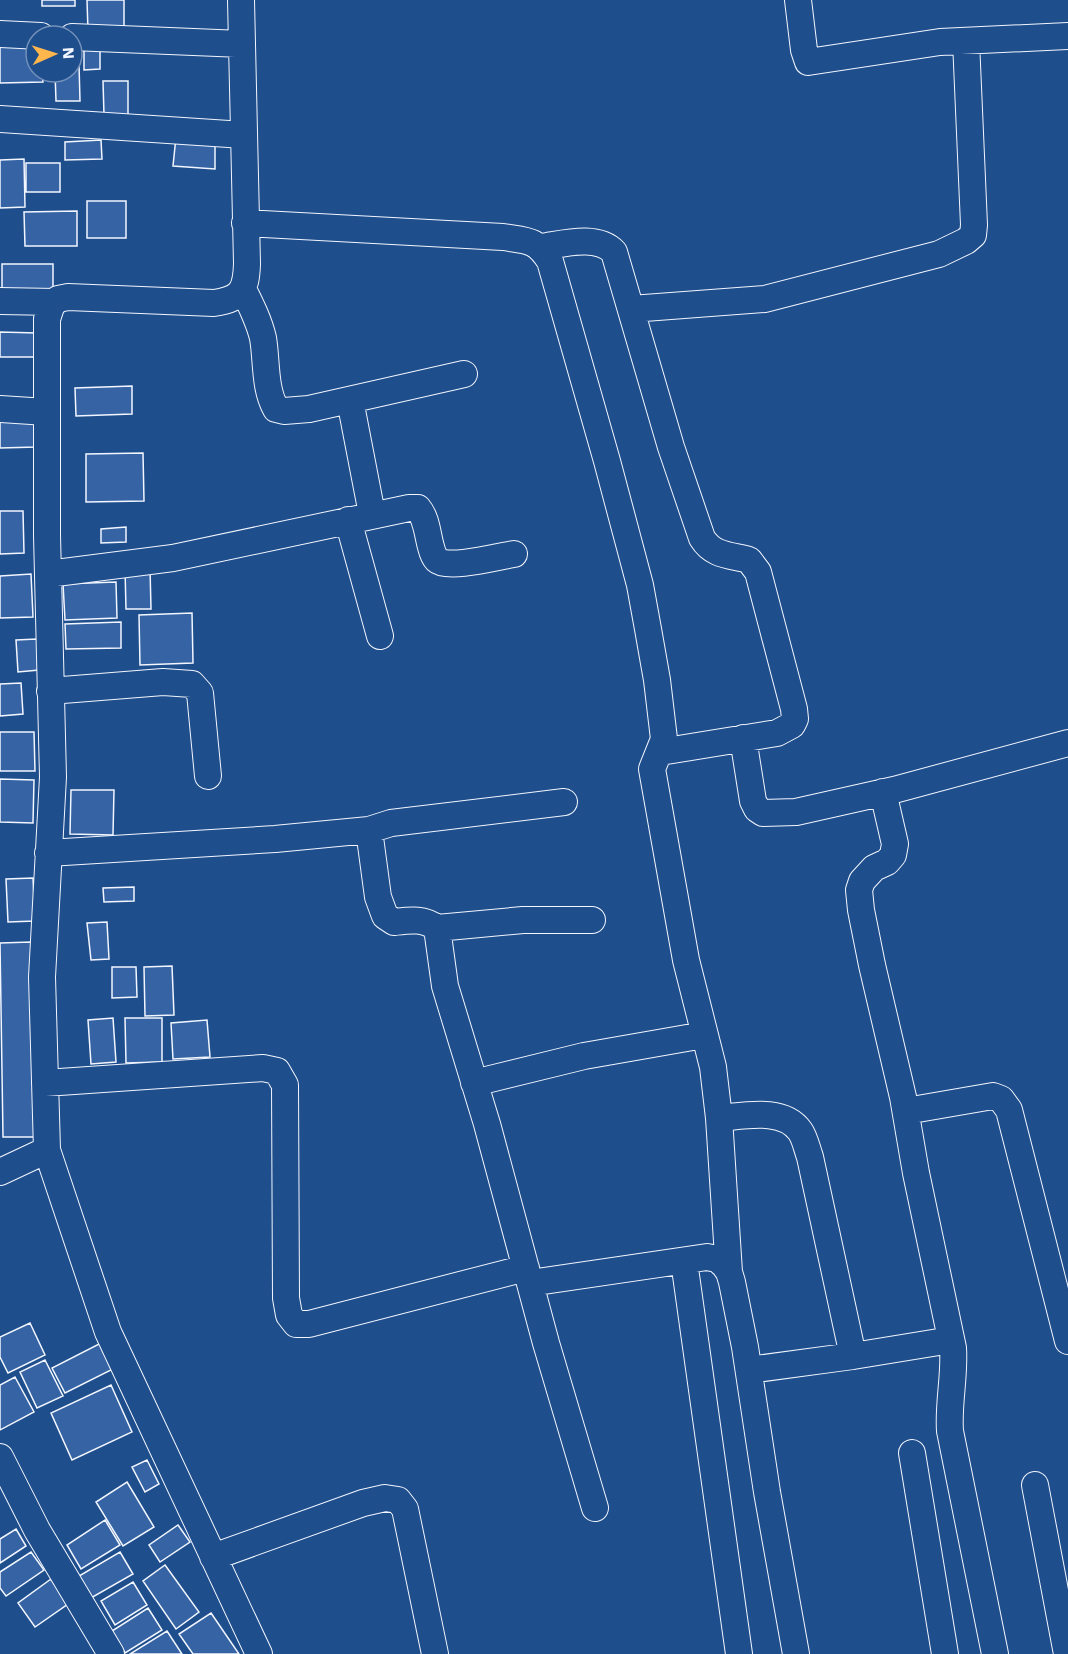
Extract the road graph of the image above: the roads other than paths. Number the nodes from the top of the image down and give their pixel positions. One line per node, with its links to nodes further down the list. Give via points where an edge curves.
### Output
1 (241, 0): 8 (street)
2 (798, 0): 7 (street, via 808,62)
3 (0, 34): 4 (street)
4 (24, 35)
5 (1068, 36): 7 (street)
6 (84, 37): 8 (street)
7 (966, 41): 16 (street, via 974,225 973,235 966,241 939,254 765,299)
8 (242, 44): 10 (street)
9 (0, 119): 10 (street)
10 (244, 135): 11 (street)
11 (245, 223): 12 (street, via 467,233 531,242); 13 (street, via 247,277)
12 (541, 247): 16 (street, via 586,242 607,245 616,256); 28 (street, via 559,288 640,585 657,680 664,739)
13 (243, 289): 15 (street, via 229,301 214,303 83,297 64,297); 18 (street, via 262,336 271,399 276,409 309,409)
14 (0, 301): 15 (street)
15 (55, 302): 20 (street, via 47,320)
16 (631, 309): 26 (street, via 702,538 718,554 749,560 758,572 791,698 795,719 792,725 777,733)
17 (464, 374): 18 (street)
18 (350, 400): 21 (street)
19 (0, 409): 20 (street)
20 (47, 412): 23 (street)
21 (360, 517): 22 (street, via 418,508 436,559 444,564); 23 (street, via 173,558); 24 (street)
22 (514, 554)
23 (48, 574): 25 (street)
24 (380, 636)
25 (50, 691): 29 (street, via 163,682 192,684 200,693); 33 (street, via 53,777)
26 (743, 738): 28 (street); 30 (street, via 753,801 763,813 796,812)
27 (1068, 742): 30 (street)
28 (660, 752): 36 (street, via 653,775 686,960)
29 (208, 776)
30 (883, 792): 39 (street, via 895,844 893,855 874,868 859,890)
31 (564, 802): 32 (street, via 391,823)
32 (369, 830): 33 (street); 35 (street, via 378,897 385,916 394,922 427,921)
33 (48, 853): 37 (street, via 42,977)
34 (592, 920): 35 (street, via 523,920)
35 (437, 928): 38 (street, via 445,986)
36 (704, 1035): 38 (street, via 584,1056); 40 (street)
37 (45, 1083): 41 (street); 45 (street, via 263,1068 277,1071 285,1085 286,1298 289,1315 296,1324)
38 (474, 1083): 45 (street)
39 (906, 1111): 46 (street); 47 (street, via 993,1096 1009,1110)
40 (719, 1118): 44 (street); 48 (street, via 781,1117 801,1132 810,1157)
41 (47, 1150): 42 (street); 54 (street, via 108,1332)
42 (0, 1172)
43 (684, 1261): 44 (street, via 717,1259); 45 (street); 58 (street)
44 (729, 1272): 49 (street)
45 (528, 1275): 53 (street)
46 (951, 1340): 48 (street); 61 (street, via 951,1431)
47 (1068, 1341)
48 (853, 1356): 49 (street)
49 (749, 1370): 59 (street)
50 (912, 1453): 60 (street)
51 (0, 1456): 55 (street, via 37,1530)
52 (1035, 1485): 62 (street)
53 (595, 1508)
54 (213, 1557): 56 (street); 57 (street, via 363,1503 386,1498 398,1500 405,1509)
55 (111, 1654)
56 (259, 1654)
57 (435, 1654)
58 (739, 1654)
59 (796, 1654)
60 (945, 1654)
61 (995, 1654)
62 (1067, 1654)

